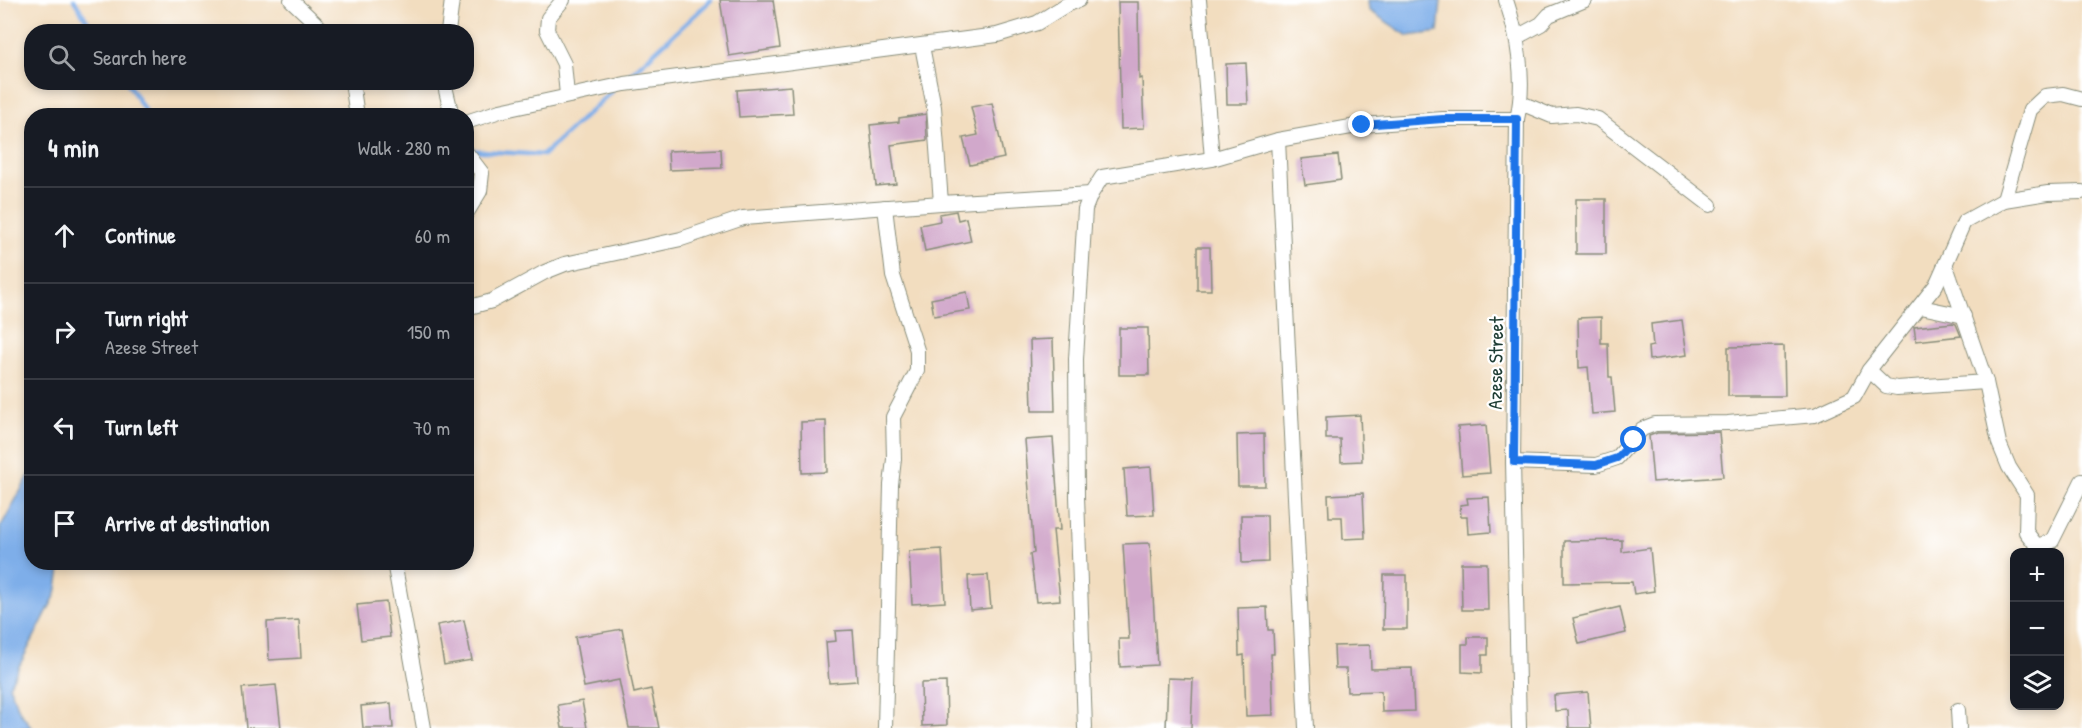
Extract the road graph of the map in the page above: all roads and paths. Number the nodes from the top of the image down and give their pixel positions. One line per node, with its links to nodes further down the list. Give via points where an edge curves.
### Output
1 (291, 0): 8 (street)
2 (452, 0): 9 (street)
3 (564, 0): 14 (street, via 548,18 547,30 564,64)
4 (1079, 0): 11 (street, via 1037,23 997,35)
5 (1199, 0): 22 (street)
6 (1506, 0): 10 (street, Azese Street)
7 (1585, 0): 10 (street, via 1549,15)
8 (316, 24)
9 (449, 24)
10 (1517, 37): 16 (street, Azese Street)
11 (922, 46): 14 (street); 28 (street, via 934,107)
12 (353, 90): 17 (street)
13 (446, 90): 18 (street)
14 (567, 95): 19 (street)
15 (2082, 99): 26 (street, via 2063,94 2045,96 2030,110)
16 (1521, 103): 20 (street, Azese Street); 29 (street, via 1552,116 1576,114 1598,119)
17 (356, 108)
18 (450, 108)
19 (474, 119)
20 (1517, 119): 21 (street, via 1362,125); 37 (street, Azese Street)
21 (1278, 140): 22 (street); 44 (street)
22 (1212, 159): 25 (street, via 1102,177)
23 (474, 162): 27 (street, via 482,173 480,191)
24 (2082, 192): 26 (street)
25 (1091, 194): 28 (street); 43 (street, via 1085,209 1076,359)
26 (2004, 200): 31 (street, via 1964,222)
27 (474, 201)
28 (941, 203): 30 (street)
29 (1710, 205)
30 (885, 207): 32 (street, via 743,218 681,239 565,264 492,301); 42 (street, via 893,276 917,350 918,371 893,417)
31 (1946, 266): 33 (street); 34 (street)
32 (474, 306)
33 (1921, 307): 34 (street); 35 (street)
34 (1964, 316): 36 (street)
35 (1869, 370): 36 (street, via 1886,386 1897,388); 37 (street, via 1854,397 1815,415 1728,423 1655,424 1642,429 1617,458 1596,465)
36 (1986, 382): 38 (street, via 1999,442 2027,495 2026,532 2037,546 2052,541)
37 (1514, 462): 45 (street, Azese Street)
38 (2082, 481)
39 (395, 570): 41 (street)
40 (1958, 710): 46 (street)
41 (424, 728)
42 (885, 728)
43 (1085, 728)
44 (1306, 728)
45 (1519, 728)
46 (1959, 728)

